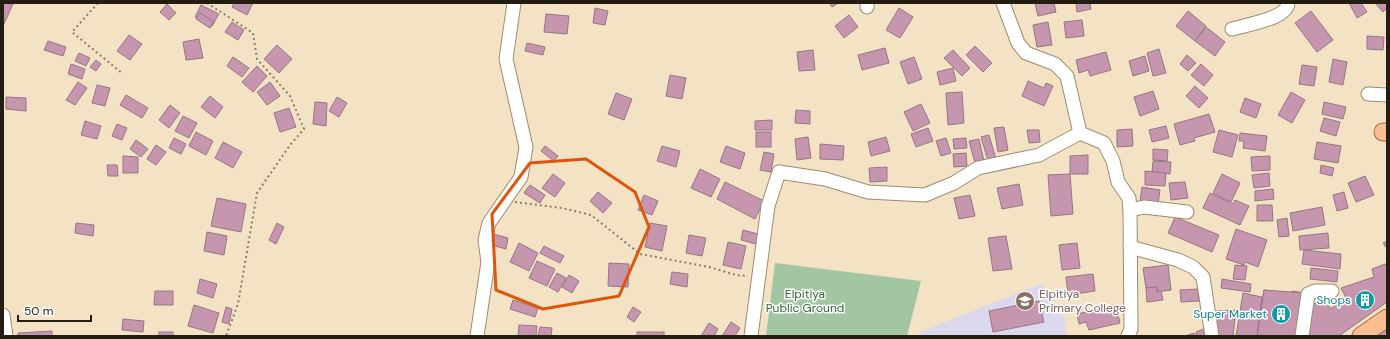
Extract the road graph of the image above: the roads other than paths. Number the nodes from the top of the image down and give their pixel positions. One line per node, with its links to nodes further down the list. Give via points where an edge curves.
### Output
1 (514, 3): 15 (street, via 506,59 526,147 521,177 488,224 485,240 488,262)
2 (1003, 3): 7 (street, via 1018,43 1026,53 1055,64 1067,76)
3 (1288, 3): 4 (street, via 1288,7 1280,15)
4 (1232, 29)
5 (1368, 94): 6 (street)
6 (1387, 95)
7 (1080, 133): 8 (street, via 1104,143 1113,161 1118,182 1129,198); 16 (street, via 1039,155 978,168 954,183 925,195 868,192 825,179 779,172 768,206)
8 (1130, 210): 9 (street, via 1144,207); 10 (street)
9 (1187, 212)
10 (1130, 247): 17 (street, via 1132,329); 18 (street, via 1178,260 1193,267 1203,277)
11 (1332, 291): 19 (street, via 1315,291 1308,294)
12 (3, 315): 14 (street)
13 (1387, 318): 20 (main road)
14 (6, 336)
15 (477, 336)
16 (751, 336)
17 (1128, 336)
18 (1212, 336)
19 (1302, 336)
20 (1361, 336)

